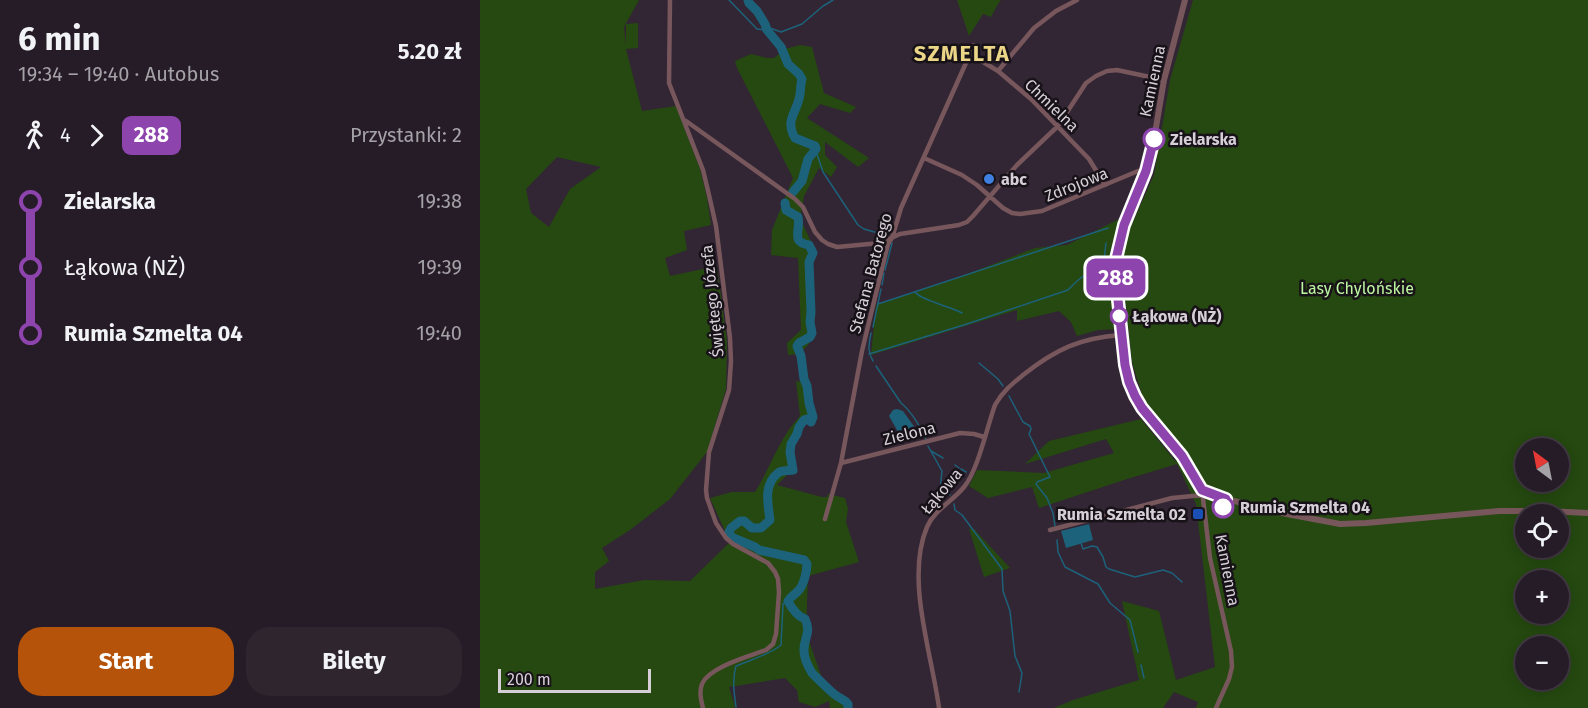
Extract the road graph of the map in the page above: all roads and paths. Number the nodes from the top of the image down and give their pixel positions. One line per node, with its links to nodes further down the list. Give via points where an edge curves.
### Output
1 (670, 0): 8 (street, Świętego Józefa, via 669,83)
2 (1077, 0): 6 (street, via 1034,28)
3 (1185, 0): 7 (street, Kamienna)
4 (974, 45): 5 (street, Stefana Batorego)
5 (970, 54): 6 (street, Chmielna); 10 (street, Stefana Batorego)
6 (998, 71): 9 (street, Chmielna)
7 (1164, 80): 9 (street, via 1117,70 1101,73 1086,83); 11 (street, Kamienna)
8 (684, 119): 14 (street, via 795,200 803,207 815,232 828,244 870,244); 22 (street, Świętego Józefa, via 710,195 730,338 730,378 709,452 707,498 720,531 733,544 768,562 778,579 779,592 773,644 707,676 701,689)
9 (1058, 126): 12 (street, Chmielna, via 1089,159); 13 (street)
10 (924, 158): 13 (street, Zdrojowa, via 962,176); 14 (street, Stefana Batorego)
11 (1146, 171): 12 (street, Zdrojowa); 15 (street, Kamienna, via 1118,250)
12 (1105, 185): 13 (street, Zdrojowa, via 1031,213 1012,213)
13 (990, 196): 14 (street, via 967,222)
14 (892, 238): 17 (street, Stefana Batorego, via 873,303)
15 (1121, 335): 16 (street, Łąkowa, via 1078,342 1029,370 1000,396); 18 (street, Kamienna, via 1135,396 1182,456)
16 (984, 437): 17 (street, Zielona, via 960,434); 23 (street, Łąkowa, via 965,486 933,517 923,536 919,589)
17 (841, 463): 20 (street, Stefana Batorego)
18 (1202, 493): 19 (street, via 1340,524 1499,512); 21 (street); 24 (street, Kamienna, via 1210,558 1231,651 1229,679)
19 (1588, 513)
20 (825, 519)
21 (1050, 530)
22 (703, 708)
23 (939, 708)
24 (1216, 708)

